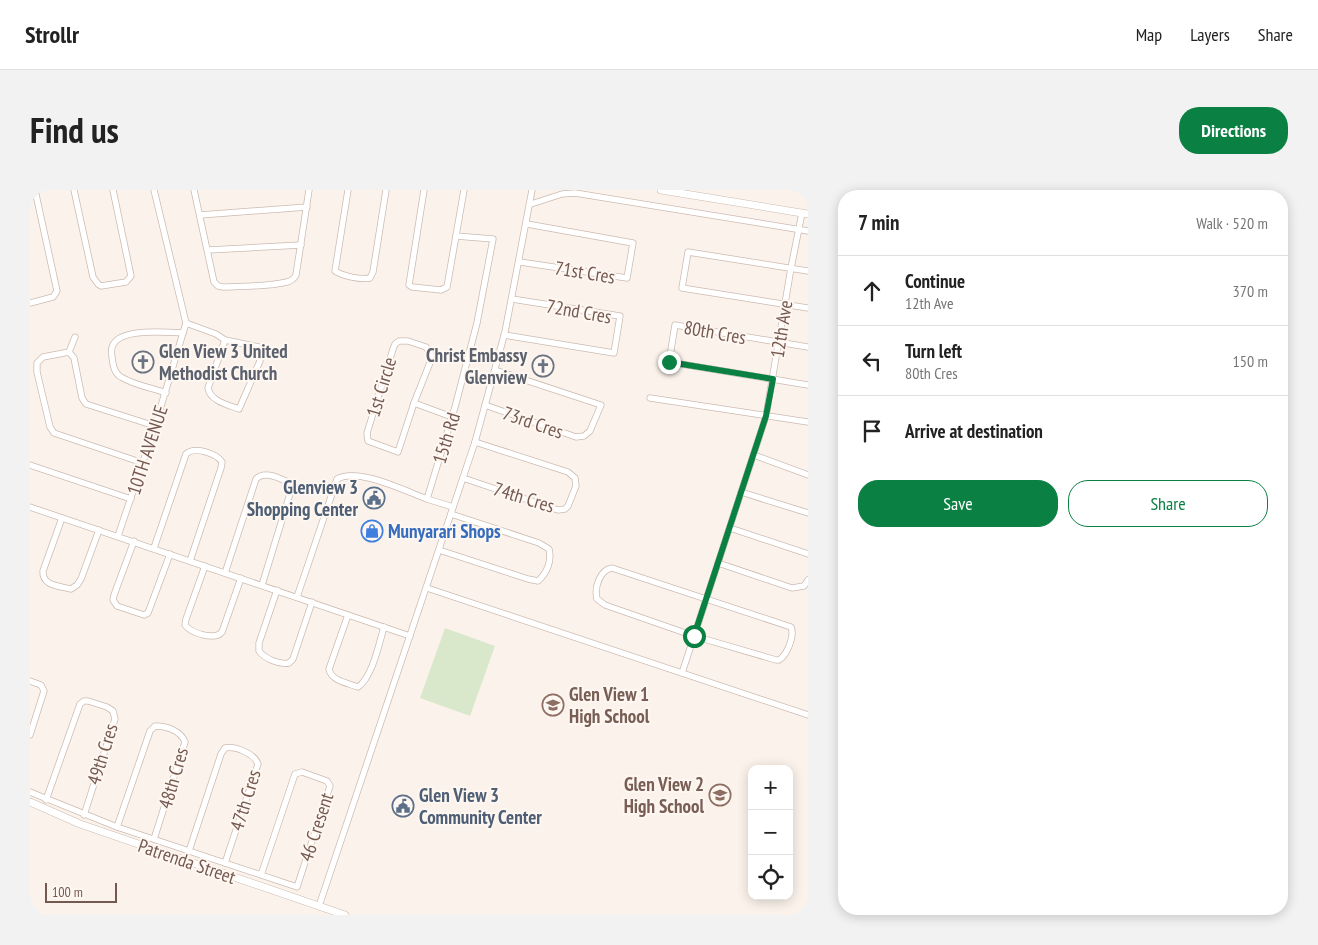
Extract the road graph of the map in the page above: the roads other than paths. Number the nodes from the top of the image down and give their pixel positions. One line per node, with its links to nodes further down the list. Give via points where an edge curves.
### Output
1 (35, 190): 27 (street, via 57,291 53,297)
2 (74, 190): 3 (street, via 93,277 101,286 126,282 131,276)
3 (113, 190)
4 (154, 190): 30 (street, 10TH AVENUE)
5 (194, 190): 16 (street)
6 (309, 190): 14 (street)
7 (348, 190): 8 (street, via 335,271 366,279 373,272)
8 (386, 190)
9 (424, 190): 20 (street, via 409,286 446,289)
10 (464, 190): 20 (street)
11 (532, 190): 13 (street)
12 (661, 190): 15 (street)
13 (530, 204): 17 (street); 18 (street, via 575,193)
14 (307, 207): 16 (street); 21 (street)
15 (805, 213): 18 (street, 12th Ave)
16 (200, 215): 22 (street)
17 (527, 224): 23 (street); 23 (street, 71st Cres, via 633,243 627,278)
18 (798, 229): 19 (street); 24 (street, 12th Ave)
19 (808, 231)
20 (456, 236): 46 (street, 15th Rd, via 493,239 477,323)
21 (301, 245): 22 (street); 22 (street, via 296,275 289,282 223,287 214,282)
22 (208, 250)
23 (520, 262): 26 (street)
24 (791, 268): 25 (street); 28 (street, 12th Ave); 28 (street, via 688,252 682,288)
25 (808, 271)
26 (512, 299): 32 (street); 32 (street, 72nd Cres, via 620,316 614,353)
27 (30, 303)
28 (785, 304): 29 (street); 35 (street, 12th Ave)
29 (808, 308)
30 (186, 322): 31 (street, 10TH AVENUE); 34 (street)
31 (183, 333): 41 (street, 10TH AVENUE); 41 (street, via 140,332 112,345 114,370 120,377)
32 (504, 335): 38 (street)
33 (75, 337): 37 (street)
34 (225, 340): 34 (street, via 209,393 213,398 239,409 260,361 259,347)
35 (778, 343): 36 (street); 39 (street, 12th Ave); 39 (street, 80th Cres, via 675,325 669,362)
36 (808, 347)
37 (69, 352): 48 (street, via 74,358 86,404); 51 (street, via 43,357 36,367 51,430 57,435)
38 (495, 370): 44 (street); 44 (street, 73rd Cres, via 601,405 590,431 584,436)
39 (773, 379): 40 (street); 45 (street, 12th Ave)
40 (808, 384)
41 (166, 393): 48 (street, 10TH AVENUE)
42 (650, 398): 45 (street)
43 (414, 403): 43 (street, 1st Circle, via 398,452 368,441 367,433 393,349 399,342 408,341 426,347 431,355); 46 (street, 1st Circle)
44 (486, 405): 49 (street)
45 (766, 416): 47 (street); 50 (street, 12th Ave)
46 (452, 417): 57 (street, 15th Rd)
47 (808, 422)
48 (155, 426): 51 (street, 10TH AVENUE)
49 (475, 442): 54 (street); 54 (street, 74th Cres, via 568,472 576,486 568,506 558,510)
50 (754, 455): 53 (street); 55 (street, 12th Ave)
51 (143, 463): 56 (street, 10TH AVENUE)
52 (30, 465): 56 (street)
53 (808, 475)
54 (463, 478): 59 (street)
55 (741, 492): 60 (street); 62 (street, 12th Ave)
56 (131, 498): 64 (street, 10TH AVENUE)
57 (427, 498): 59 (street); 79 (street, via 365,477 342,476 337,480)
58 (30, 507): 61 (street)
59 (452, 510): 67 (street); 67 (street, via 539,543 549,549 551,557 544,576 538,581)
60 (808, 513)
61 (62, 518): 63 (street); 63 (street, via 43,571 42,578 46,582 70,589 77,585)
62 (730, 528): 69 (street); 71 (street, 12th Ave)
63 (99, 530): 64 (street)
64 (118, 536): 65 (street)
65 (134, 541): 66 (street); 68 (street, via 113,600 117,606 144,615 148,612)
66 (154, 548): 68 (street); 70 (street, via 186,454 189,450 196,450 219,457 221,468)
67 (439, 550): 77 (street)
68 (170, 554): 70 (street)
69 (808, 554)
70 (190, 561): 72 (street)
71 (718, 563): 75 (street, via 792,588 804,586); 80 (street, 12th Ave)
72 (205, 566): 73 (street); 74 (street, via 186,620 188,629 219,636)
73 (225, 573): 74 (street); 76 (street, via 256,479 265,474 293,484)
74 (241, 578): 76 (street)
75 (808, 580)
76 (262, 586): 78 (street)
77 (427, 588): 84 (street); 86 (street)
78 (277, 590): 79 (street); 81 (street, via 258,651 285,664 293,658)
79 (297, 597): 81 (street)
80 (706, 599): 85 (street, 12th Ave); 85 (street, via 791,627 793,633 786,655 776,660); 85 (street, via 617,569 607,569 601,574 596,594 600,603)
81 (312, 602): 82 (street)
82 (348, 615): 83 (street); 83 (street, via 329,669 333,677 358,687 368,676)
83 (384, 627): 84 (street)
84 (410, 636): 99 (street)
85 (694, 636): 86 (street, 12th Ave)
86 (682, 673): 88 (street)
87 (30, 681): 89 (street, via 41,685 44,691)
88 (808, 715)
89 (30, 735)
90 (30, 792): 91 (street)
91 (46, 800): 93 (street); 93 (street, 49th Cres, via 80,704 88,700 107,707 115,719)
92 (30, 802): 99 (street, Patrenda Street, via 80,824)
93 (84, 815): 94 (street)
94 (117, 827): 95 (street); 95 (street, 48th Cres, via 150,731 161,726 180,733 185,742)
95 (154, 839): 96 (street)
96 (189, 851): 97 (street); 97 (street, 47th Cres, via 221,754 225,748 231,748 252,756 258,764)
97 (225, 863): 98 (street)
98 (261, 875): 98 (street, 46 Cresent, via 294,776 302,772 327,781 329,790 296,886)
99 (319, 906): 100 (street, Patrenda Street)
100 (345, 915)

